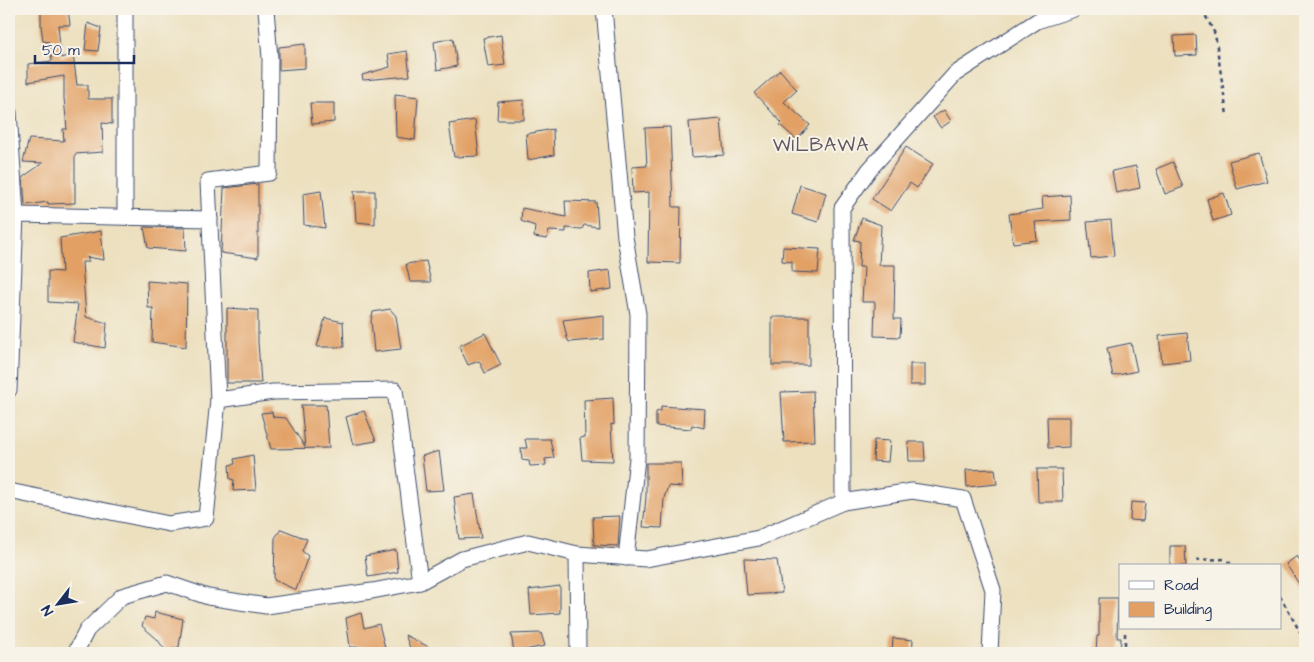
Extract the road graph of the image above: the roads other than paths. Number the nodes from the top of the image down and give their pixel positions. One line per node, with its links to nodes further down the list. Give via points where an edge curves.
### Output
1 (125, 9): 7 (street)
2 (266, 9): 8 (street, via 270,58 269,173 208,180)
3 (604, 9): 14 (street, via 625,237 638,314 637,458)
4 (1074, 9): 12 (street, via 1037,20 955,74 869,170 842,208)
5 (9, 112): 6 (street)
6 (16, 215): 7 (street); 9 (street)
7 (125, 217): 8 (street)
8 (210, 220): 10 (street)
9 (9, 390)
10 (218, 400): 11 (street, via 206,518 168,524); 15 (street, via 273,392 395,390)
11 (9, 491)
12 (844, 502): 14 (street, via 759,538 646,559); 18 (street, via 912,491 963,499 993,590)
13 (577, 554): 14 (street); 15 (street, via 528,542 462,559); 17 (street)
14 (626, 558)
15 (420, 582): 16 (street, via 266,606 208,597 167,583 122,596 87,630)
16 (76, 653)
17 (578, 653)
18 (990, 653)

